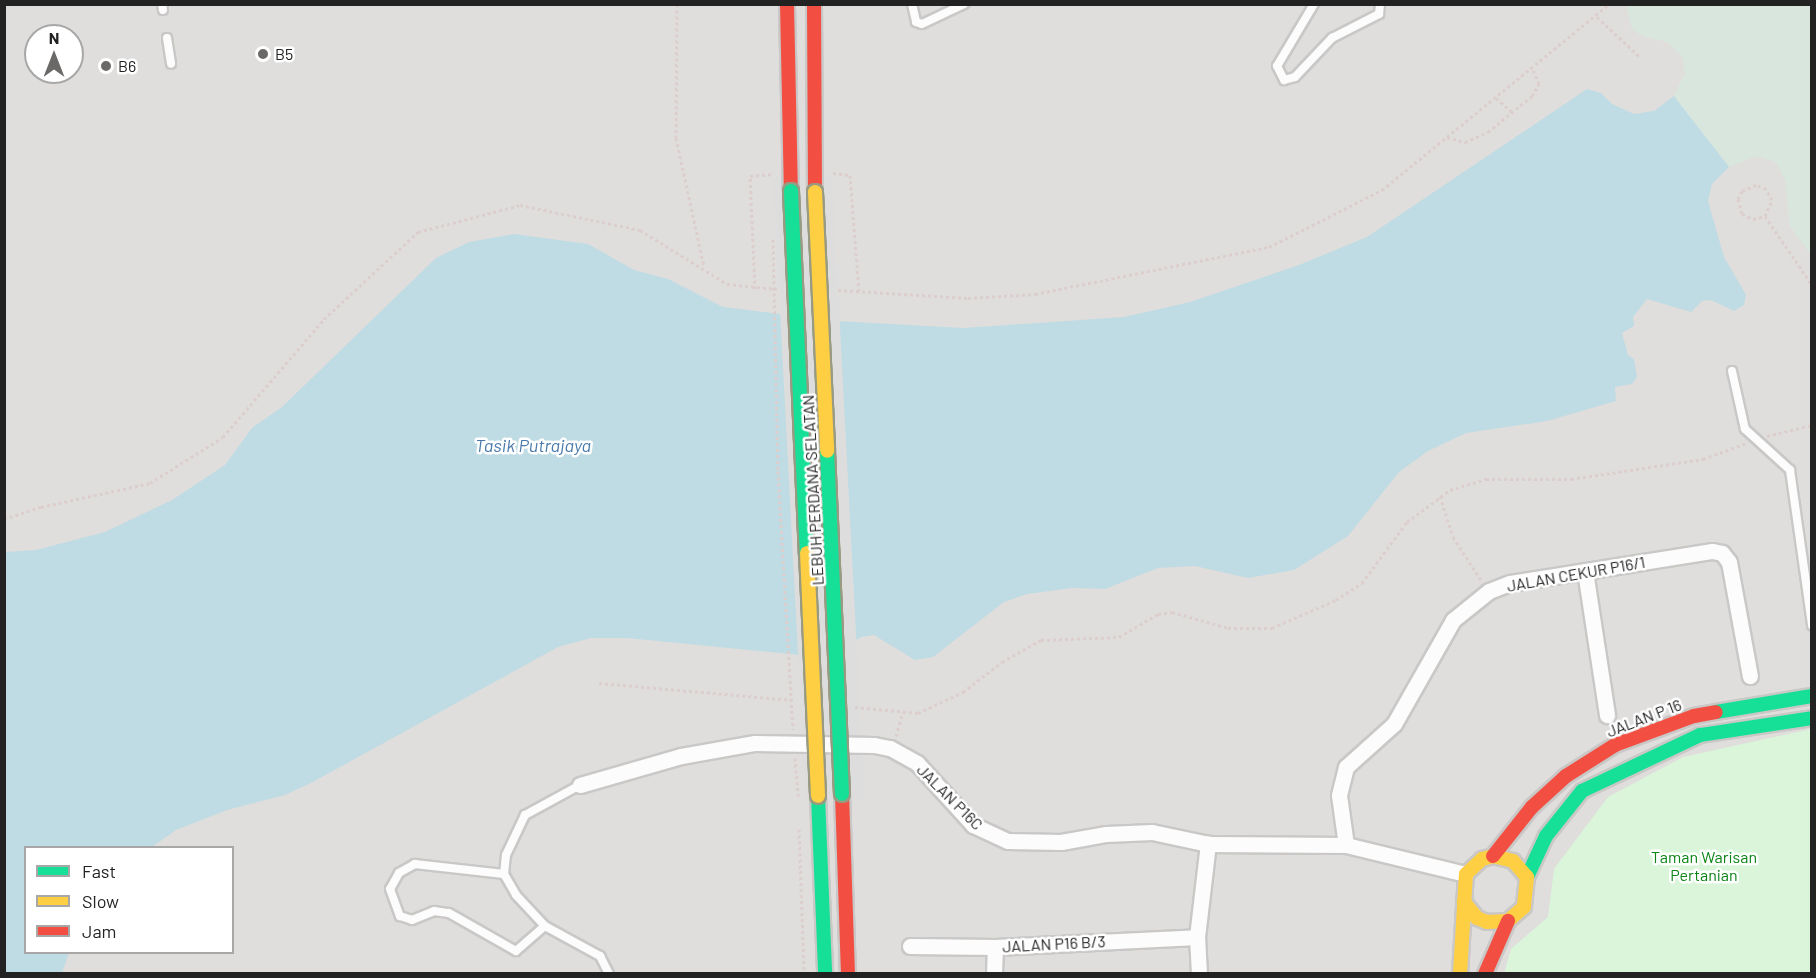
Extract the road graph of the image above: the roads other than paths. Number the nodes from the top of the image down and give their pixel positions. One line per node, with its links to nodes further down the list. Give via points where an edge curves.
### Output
1 (787, 4): 30 (main road, LEBUH PERDANA SELATAN, bridge, via 791,191)
2 (814, 4): 31 (main road, LEBUH PERDANA SELATAN, bridge, via 815,192)
3 (912, 4): 4 (lane, via 916,22 922,24)
4 (964, 4)
5 (1314, 4): 6 (lane, via 1277,66 1284,80 1295,77 1332,38 1379,14)
6 (1380, 4)
7 (167, 38): 8 (lane)
8 (171, 64)
9 (1732, 371): 11 (lane, via 1742,423 1790,470)
10 (1585, 571): 12 (street, JALAN CEKUR P16/1, via 1712,551 1722,553 1729,562); 14 (street); 18 (street, JALAN CEKUR P16/1, via 1510,583 1489,591 1453,620 1394,724 1346,767 1339,795)
11 (1812, 625)
12 (1750, 676)
13 (1812, 696): 19 (main road, JALAN P 16, via 1694,716 1615,745 1566,776 1532,807)
14 (1607, 715)
15 (1812, 718): 22 (main road, via 1700,735 1582,790 1546,836)
16 (580, 785): 17 (street, JALAN P16C, via 681,756 755,743 890,748 917,763 973,825 996,838 1061,843 1106,834 1152,832); 20 (lane, via 525,815 506,855)
17 (1208, 844): 18 (street, JALAN P16C); 26 (street)
18 (1346, 845): 21 (street, JALAN P16C)
19 (1492, 856): 21 (main road, JALAN P 16, via 1482,859); 22 (main road, via 1513,861)
20 (504, 874): 25 (lane, via 516,896); 25 (lane, via 415,864 399,873 390,889 400,916 412,920 434,912 449,913 516,951)
21 (1466, 874): 23 (main road)
22 (1527, 877): 24 (main road, via 1524,907)
23 (1464, 902): 24 (main road, via 1478,918); 34 (main road)
24 (1508, 921): 35 (main road)
25 (545, 926): 29 (lane, via 600,956)
26 (1197, 937): 28 (street, JALAN P16 B/3); 33 (street)
27 (910, 946): 28 (street, JALAN P16 B/3)
28 (995, 947): 32 (street)
29 (609, 974)
30 (825, 974)
31 (848, 974)
32 (994, 974)
33 (1199, 974)
34 (1460, 974)
35 (1485, 974)

